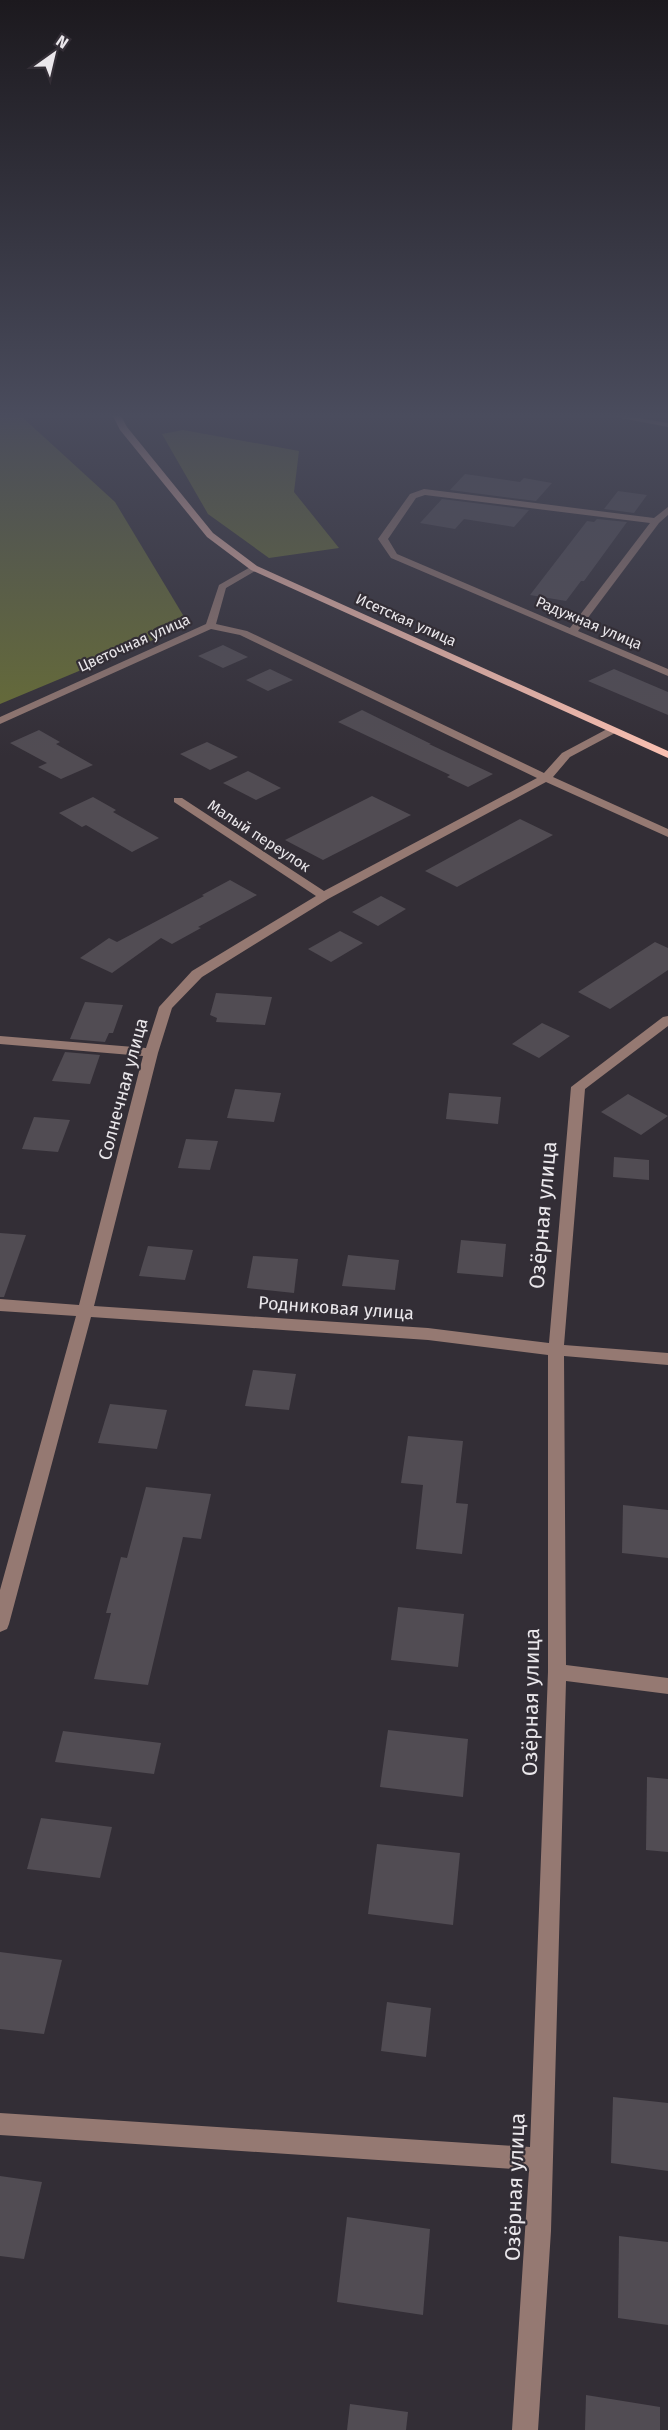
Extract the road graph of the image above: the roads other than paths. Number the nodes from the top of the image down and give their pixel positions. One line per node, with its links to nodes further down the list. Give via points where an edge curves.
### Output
1 (205, 529): 4 (main road, Исетская улица)
2 (389, 529): 6 (street, Радужная улица, via 384,537 394,556)
3 (650, 529): 6 (street)
4 (254, 568): 5 (street, Цветочная улица, via 222,587); 9 (main road, Исетская улица)
5 (210, 626): 8 (street, Цветочная улица); 11 (street, via 243,633)
6 (572, 632): 7 (street, Радужная улица)
7 (668, 673)
8 (0, 721)
9 (613, 730): 10 (main road, Исетская улица); 11 (street, Солнечная улица, via 566,755)
10 (668, 755)
11 (546, 778): 13 (street); 14 (street, Солнечная улица)
12 (178, 800): 14 (street, Малый переулок)
13 (668, 833)
14 (324, 896): 17 (street, Солнечная улица, via 197,974 166,1007)
15 (668, 1020): 20 (street, Озёрная улица, via 578,1087)
16 (0, 1040): 17 (street)
17 (151, 1053): 19 (street, Солнечная улица)
18 (0, 1305): 19 (street, Родниковая улица)
19 (85, 1311): 20 (street, Родниковая улица, via 428,1334); 22 (street, Солнечная улица)
20 (556, 1350): 21 (street, Родниковая улица); 23 (street, Озёрная улица)
21 (668, 1359)
22 (0, 1624)
23 (557, 1672): 24 (street); 26 (street, Озёрная улица)
24 (668, 1686)
25 (0, 2124): 26 (street)
26 (541, 2159): 27 (street, Озёрная улица)
27 (525, 2430)

